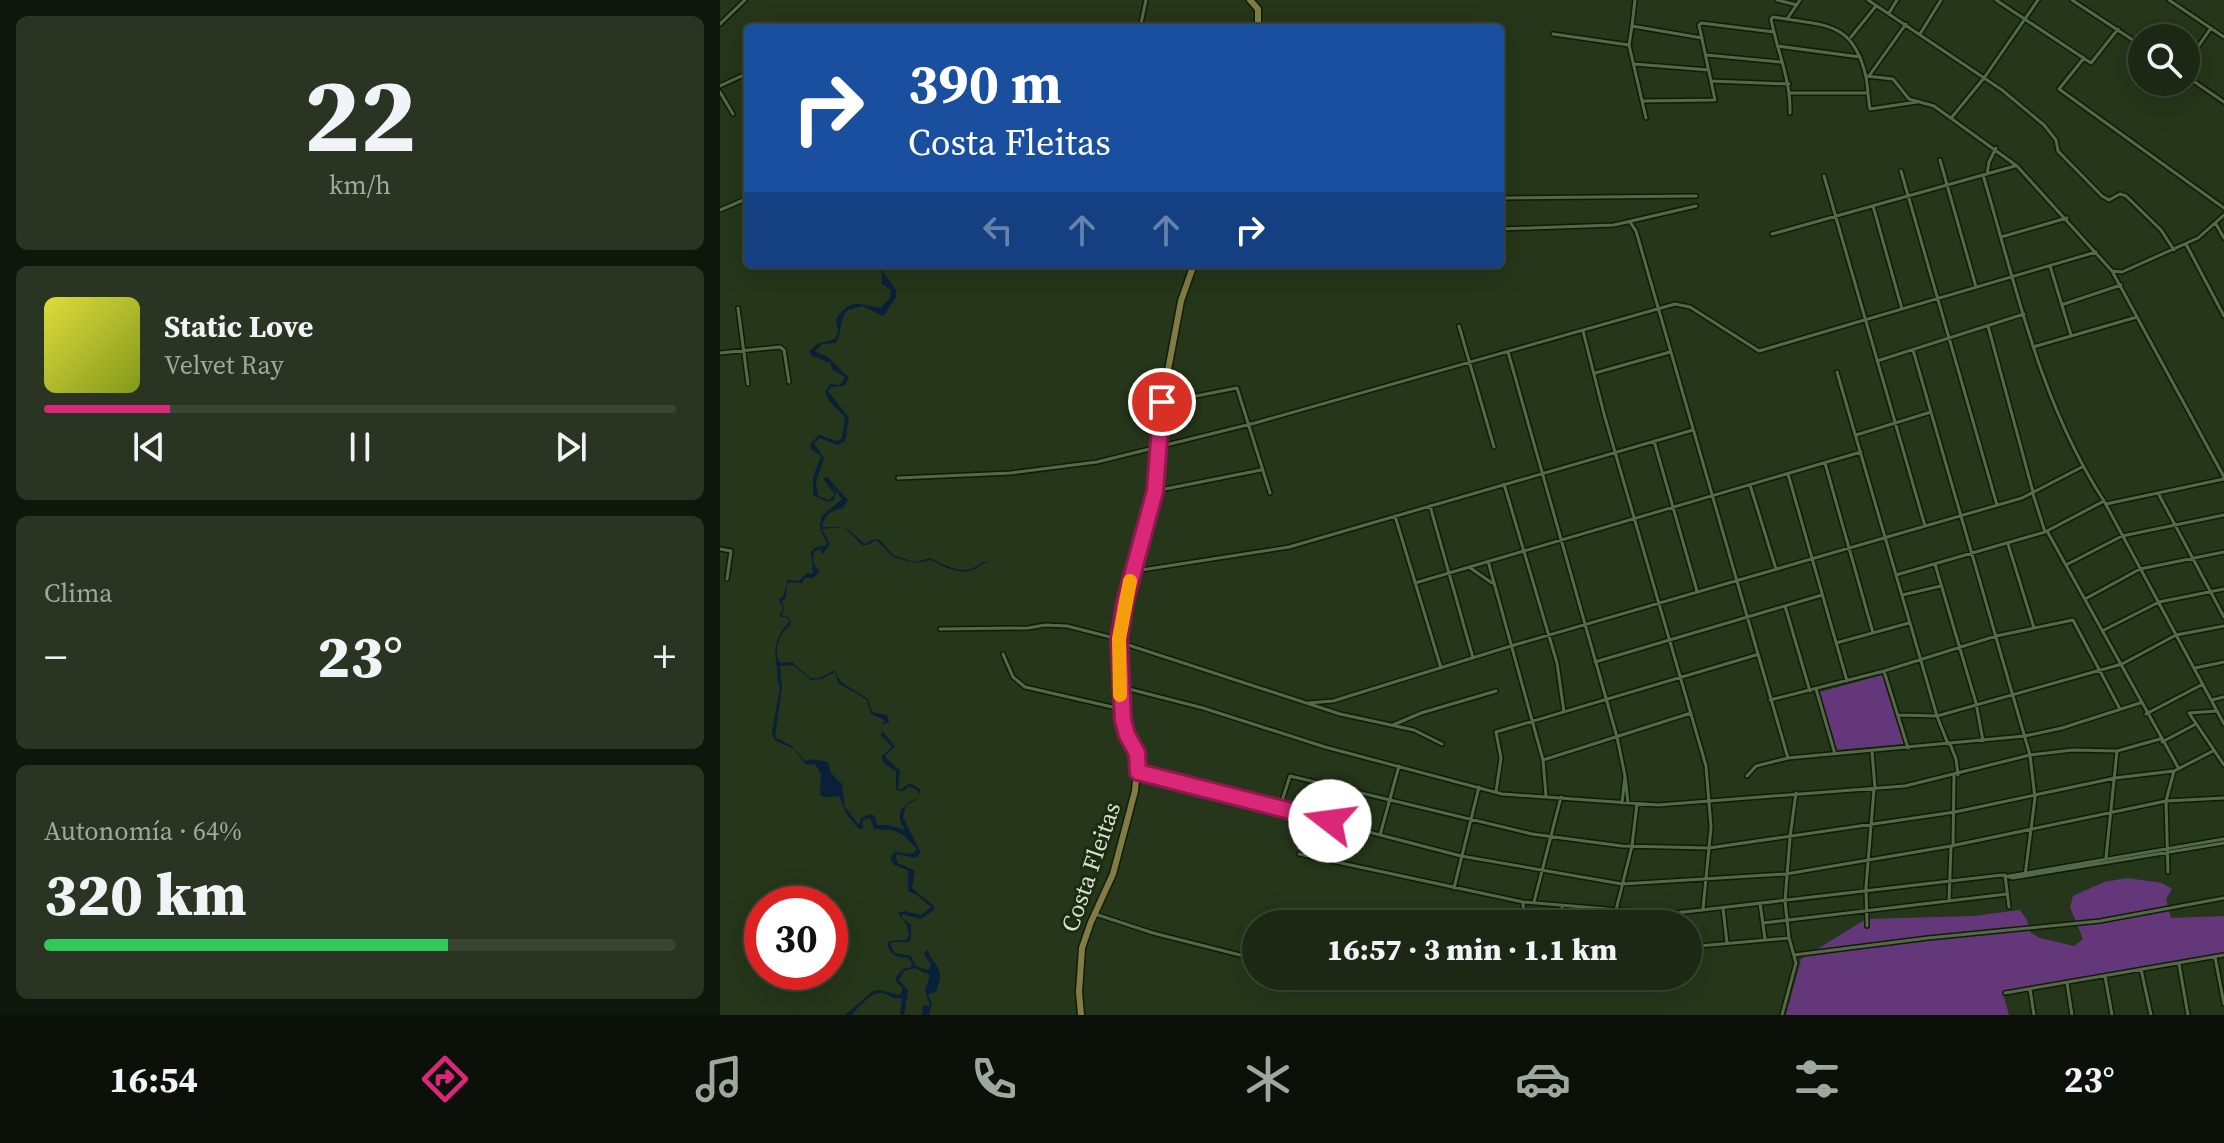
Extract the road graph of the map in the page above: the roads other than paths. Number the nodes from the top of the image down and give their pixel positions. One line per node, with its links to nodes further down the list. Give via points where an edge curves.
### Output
1 (745, 0): 19 (street)
2 (1146, 0): 20 (street)
3 (1250, 0): 21 (main road, via 1258,9)
4 (1635, 0): 23 (street)
5 (1777, 0): 14 (street)
6 (1800, 0): 14 (street)
7 (1868, 0): 15 (street)
8 (1897, 0): 16 (street)
9 (1941, 0): 28 (street)
10 (1996, 0): 18 (street)
11 (2038, 0): 18 (street)
12 (2072, 0): 25 (street)
13 (2169, 0): 24 (street)
14 (1797, 5): 17 (street)
15 (1876, 6): 16 (street); 32 (street)
16 (1889, 13): 22 (street)
17 (1787, 19): 26 (street, via 1772,17); 32 (street, via 1832,27)
18 (2025, 20): 38 (street); 44 (street)
19 (720, 24)
20 (1141, 24)
21 (1258, 24)
22 (1906, 24): 28 (street); 43 (street)
23 (1632, 26): 31 (street); 34 (street)
24 (2211, 28): 30 (street); 33 (street)
25 (2118, 29): 29 (street); 38 (street, via 2091,63)
26 (1774, 32): 31 (street, via 1701,23); 35 (street)
27 (1553, 34): 34 (street)
28 (1920, 34): 44 (street)
29 (2128, 36)
30 (2224, 37)
31 (1702, 38): 36 (street)
32 (1850, 39): 37 (street)
33 (2200, 44)
34 (1629, 45): 40 (street)
35 (1777, 46): 37 (street); 39 (street)
36 (1706, 55): 39 (street); 41 (street)
37 (1860, 57): 43 (street)
38 (2084, 58): 72 (street, via 2059,89)
39 (1781, 62): 46 (street)
40 (1634, 64): 41 (street); 52 (street)
41 (1709, 70): 45 (street)
42 (744, 75): 47 (street)
43 (1867, 76): 51 (street); 53 (street, via 1893,79 1907,98)
44 (1984, 78): 57 (street); 84 (street, via 2046,127 2058,151 2100,195 2109,200 2126,196)
45 (1711, 81): 46 (street); 52 (street, via 1715,100)
46 (1789, 84): 50 (street)
47 (720, 86)
48 (2200, 86): 54 (street)
49 (720, 92): 56 (street)
50 (1790, 93): 51 (street); 55 (street)
51 (1868, 93): 53 (street, via 1871,109)
52 (1642, 101): 58 (street)
53 (1918, 102): 57 (street)
54 (2224, 102)
55 (1790, 113)
56 (733, 114)
57 (1952, 117): 59 (street)
58 (1646, 118)
59 (1996, 148): 61 (street); 63 (street)
60 (1940, 160): 65 (street)
61 (2017, 166): 63 (street); 76 (street)
62 (1901, 171): 67 (street)
63 (1985, 174): 65 (street); 81 (street)
64 (1824, 176): 75 (street)
65 (1947, 185): 67 (street); 91 (street)
66 (1696, 196): 68 (street)
67 (1908, 196): 71 (street); 92 (street)
68 (1504, 198)
69 (744, 200): 73 (street)
70 (1696, 206): 77 (street)
71 (1873, 206): 75 (street); 96 (street)
72 (2224, 208)
73 (720, 210)
74 (2224, 215): 78 (street)
75 (1835, 216): 80 (street); 100 (street)
76 (2067, 218): 81 (street); 85 (street)
77 (1630, 222): 79 (street); 95 (street)
78 (2216, 223): 82 (street); 83 (street)
79 (1504, 229)
80 (1772, 234)
81 (2001, 237): 89 (street)
82 (2224, 238)
83 (2186, 244): 84 (street); 98 (street)
84 (2174, 250): 88 (street, via 2122,272)
85 (2096, 252): 86 (street); 88 (street)
86 (2050, 266): 89 (street); 93 (street)
87 (1193, 268): 118 (main road, Costa Fleitas)
88 (2112, 271): 90 (street)
89 (2013, 276): 91 (street); 97 (street)
90 (2121, 285): 93 (street); 99 (street)
91 (1976, 287): 92 (street)
92 (1938, 298): 96 (street); 105 (street)
93 (2062, 304): 104 (street)
94 (738, 308): 107 (street)
95 (1658, 309): 100 (street, via 1690,307 1759,351); 103 (street); 110 (street)
96 (1902, 309): 100 (street)
97 (2024, 314): 102 (street); 106 (street)
98 (2224, 316)
99 (2137, 317): 104 (street); 135 (street)
100 (1865, 320): 112 (street)
101 (1459, 326): 113 (street)
102 (1988, 326): 105 (street); 140 (street)
103 (1583, 331): 109 (street); 115 (street)
104 (2072, 336): 106 (street)
105 (1949, 338): 108 (street); 144 (street)
106 (2032, 347): 130 (street)
107 (744, 349): 111 (street); 116 (street, via 782,347); 117 (street)
108 (1913, 350): 112 (street); 119 (street)
109 (1508, 352): 113 (street); 132 (street)
110 (1670, 352): 115 (street); 122 (street)
111 (720, 353)
112 (1877, 361): 120 (street)
113 (1469, 363): 121 (street); 126 (street)
114 (1837, 372): 123 (street)
115 (1595, 373): 127 (street)
116 (789, 382)
117 (748, 384)
118 (1162, 402): 121 (street, via 1237,388); 125 (main road, Costa Fleitas)
119 (1931, 412): 120 (street); 149 (street)
120 (1895, 423): 123 (street); 152 (street)
121 (1248, 424): 125 (street); 131 (street)
122 (1693, 430): 124 (street); 142 (street)
123 (1856, 435): 128 (street)
124 (1654, 441): 127 (street); 146 (street)
125 (1159, 447): 134 (street, via 1038,470); 138 (main road, Costa Fleitas)
126 (1494, 447)
127 (1616, 452): 132 (street); 150 (street)
128 (1861, 452): 129 (street); 155 (street)
129 (1825, 463): 133 (street); 158 (street)
130 (2082, 467): 140 (street); 143 (street)
131 (1263, 470): 138 (street); 139 (street)
132 (1543, 473): 136 (street); 156 (street)
133 (1788, 474): 137 (street); 164 (street)
134 (898, 478)
135 (2224, 478): 141 (street)
136 (1504, 484): 145 (street); 160 (street)
137 (1750, 485): 142 (street); 169 (street)
138 (1155, 491): 171 (main road, Costa Fleitas)
139 (1270, 493)
140 (2033, 493): 144 (street); 153 (street)
141 (2158, 493): 143 (street); 151 (street)
142 (1712, 496): 146 (street); 175 (street)
143 (2105, 502): 153 (street); 154 (street)
144 (1997, 505): 149 (street)
145 (1430, 506): 148 (street); 172 (street)
146 (1673, 507): 150 (street); 180 (street)
147 (2224, 515): 151 (street)
148 (1395, 516): 171 (street, via 1289,547); 176 (street)
149 (1961, 516): 152 (street); 162 (street)
150 (1635, 518): 156 (street); 186 (street)
151 (2175, 525): 154 (street); 163 (street)
152 (1925, 526): 155 (street)
153 (2046, 532): 157 (street); 167 (street)
154 (2122, 536): 167 (street); 170 (street)
155 (1886, 537): 158 (street); 173 (street)
156 (1561, 540): 160 (street); 191 (street)
157 (2008, 544): 162 (street); 193 (street)
158 (1848, 548): 164 (street); 196 (street)
159 (720, 549): 174 (street, via 731,551)
160 (1524, 551): 165 (street); 198 (street)
161 (2224, 552): 163 (street)
162 (1971, 554): 166 (street); 199 (street)
163 (2193, 558): 170 (street); 181 (street)
164 (1812, 559): 169 (street); 182 (street)
165 (1488, 561): 168 (street); 177 (street)
166 (1935, 564): 173 (street); 178 (street)
167 (2066, 565): 184 (street)
168 (1469, 567): 172 (street); 177 (street)
169 (1776, 569): 175 (street)
170 (2140, 569): 184 (street); 185 (street)
171 (1133, 571): 200 (main road, Costa Fleitas)
172 (1449, 573): 176 (street); 207 (street)
173 (1896, 575): 183 (street)
174 (727, 579)
175 (1736, 581): 180 (street); 189 (street)
176 (1415, 583): 212 (street)
177 (1494, 584): 203 (street)
178 (1941, 586): 183 (street); 204 (street)
179 (2224, 589): 181 (street)
180 (1698, 592): 186 (street)
181 (2210, 592): 185 (street); 188 (street)
182 (1822, 595): 187 (street); 202 (street)
183 (1902, 595): 190 (street)
184 (2085, 599): 195 (street)
185 (2159, 602): 195 (street); 197 (street)
186 (1659, 603): 191 (street); 201 (street)
187 (1785, 606): 189 (street); 222 (street)
188 (2224, 617)
189 (1747, 618): 201 (street); 206 (street)
190 (1910, 623): 196 (street); 208 (street)
191 (1585, 625): 198 (street); 209 (street)
192 (2224, 626): 197 (street)
193 (2034, 628): 199 (street); 214 (street, via 2073,620)
194 (940, 629): 200 (street, via 1067,626)
195 (2103, 631): 211 (street)
196 (1873, 633): 202 (street)
197 (2176, 635): 211 (street); 213 (street)
198 (1549, 636): 203 (street); 234 (street)
199 (1996, 636): 204 (street); 223 (street)
200 (1119, 640): 219 (main road, Costa Fleitas); 228 (street)
201 (1670, 640): 209 (street); 216 (street)
202 (1836, 643): 217 (street)
203 (1511, 646): 207 (street); 239 (street)
204 (1960, 649): 208 (street); 229 (street)
205 (1003, 654): 231 (street, via 1013,677 1025,687)
206 (1757, 655): 216 (street); 226 (street)
207 (1473, 658): 212 (street)
208 (1920, 660): 215 (street); 238 (street)
209 (1595, 662): 225 (street)
210 (2224, 662): 213 (street)
211 (2122, 664): 214 (street); 230 (street)
212 (1441, 668): 228 (street, via 1333,701)
213 (2195, 668): 218 (street)
214 (2100, 669): 223 (street); 232 (street)
215 (1884, 671): 217 (street); 237 (street)
216 (1681, 677): 225 (street); 235 (street)
217 (1847, 681): 220 (street)
218 (2204, 683): 227 (street); 236 (street)
219 (1120, 686): 231 (main road, Costa Fleitas); 258 (street)
220 (1816, 689): 222 (street); 253 (street)
221 (1496, 691): 242 (street)
222 (1810, 691): 226 (street)
223 (2013, 693): 229 (street); 243 (street)
224 (2224, 697): 227 (street)
225 (1606, 699): 234 (street); 244 (street)
226 (1770, 700): 255 (street)
227 (2212, 700): 233 (street)
228 (1308, 703): 242 (street)
229 (1976, 703): 238 (street); 246 (street)
230 (2140, 703): 232 (street); 236 (street)
231 (1121, 709): 260 (main road, Costa Fleitas)
232 (2120, 709): 243 (street)
233 (2218, 711): 240 (street, via 2189,713); 241 (street)
234 (1564, 712): 239 (street)
235 (1691, 713): 244 (street); 275 (street)
236 (2146, 714): 245 (street)
237 (1898, 715): 238 (street); 249 (street)
238 (1937, 716): 248 (street)
239 (1532, 721): 256 (street); 267 (street, via 1496,732 1501,758)
240 (2195, 724): 245 (street); 251 (street)
241 (2224, 724)
242 (1391, 725): 247 (street)
243 (2025, 736): 246 (street); 254 (street)
244 (1617, 737): 256 (street); 262 (street)
245 (2161, 740): 250 (street); 259 (street)
246 (1983, 741): 248 (street)
247 (1442, 744)
248 (1949, 744): 249 (street); 261 (street)
249 (1909, 748): 252 (street)
250 (2117, 751): 254 (street); 264 (street)
251 (2213, 751): 257 (street); 259 (street)
252 (1872, 752): 253 (street); 266 (street)
253 (1835, 754): 255 (street)
254 (2030, 755): 261 (street); 269 (street)
255 (1788, 758): 263 (street, via 1756,766)
256 (1543, 760): 270 (street)
257 (2224, 765)
258 (1399, 766): 265 (street); 273 (street)
259 (2176, 771): 264 (street); 274 (street)
260 (1138, 772): 279 (street); 323 (main road, Costa Fleitas, via 1113,874)
261 (1956, 775): 266 (street); 280 (street)
262 (1625, 776): 276 (street); 277 (street)
263 (1747, 776)
264 (2115, 778): 269 (street); 281 (street)
265 (1479, 787): 267 (street); 282 (street)
266 (1874, 789): 268 (street); 283 (street)
267 (1496, 792): 270 (street)
268 (1796, 793): 275 (street); 287 (street)
269 (2035, 795): 280 (street); 284 (street)
270 (1546, 796): 271 (street)
271 (1561, 797): 276 (street); 286 (street)
272 (2224, 798): 274 (street)
273 (1389, 800): 279 (street, via 1290,776); 282 (street); 285 (street)
274 (2166, 801): 281 (street); 292 (street)
275 (1710, 802): 278 (street); 291 (street)
276 (1622, 803): 277 (street)
277 (1628, 803): 278 (street)
278 (1637, 804): 289 (street)
279 (1280, 807): 285 (street)
280 (1955, 812): 283 (street); 290 (street)
281 (2110, 812): 284 (street); 295 (street)
282 (1471, 820): 286 (street); 294 (street)
283 (1873, 825): 287 (street); 296 (street)
284 (2031, 829): 290 (street); 300 (street)
285 (1380, 835): 294 (street)
286 (1550, 837): 289 (street); 297 (street)
287 (1790, 838): 291 (street); 299 (street)
288 (2224, 841): 292 (street)
289 (1632, 846): 291 (street); 304 (street)
290 (1952, 846): 296 (street); 303 (street)
291 (1709, 848): 302 (street)
292 (2166, 850): 295 (street); 298 (street)
293 (1299, 854): 305 (street)
294 (1461, 856): 297 (street); 305 (street)
295 (2106, 860): 300 (street)
296 (1869, 862): 299 (street); 306 (street)
297 (1541, 870): 304 (street); 312 (street)
298 (2168, 872)
299 (1786, 874): 302 (street); 309 (street)
300 (2025, 874): 301 (street)
301 (2007, 876): 303 (street); 307 (street)
302 (1706, 879): 304 (street); 321 (street)
303 (1949, 882): 306 (street); 310 (street)
304 (1622, 884): 320 (street)
305 (1454, 888): 311 (street)
306 (1866, 892): 309 (street); 322 (street)
307 (2007, 894): 310 (street); 315 (street)
308 (2224, 898): 332 (street, via 2100,921)
309 (1785, 901): 313 (street); 324 (street)
310 (1949, 901): 322 (street)
311 (1523, 902): 312 (street); 318 (street)
312 (1533, 903): 314 (street)
313 (1760, 903): 316 (street); 325 (street)
314 (1562, 906): 317 (street); 319 (street)
315 (2009, 907)
316 (1723, 908): 321 (street); 329 (street)
317 (1603, 909): 320 (street)
318 (1524, 910)
319 (1562, 910)
320 (1616, 910)
321 (1703, 910)
322 (1867, 911): 324 (street); 326 (street)
323 (1095, 914): 331 (street); 342 (main road, Costa Fleitas, via 1081,955)
324 (1787, 920): 325 (street); 327 (street)
325 (1763, 923): 328 (street)
326 (1867, 926)
327 (1789, 938): 328 (street); 332 (street)
328 (1765, 940): 329 (street)
329 (1727, 943): 330 (street)
330 (1702, 946)
331 (1242, 955)
332 (1794, 955): 343 (street)
333 (2224, 955): 334 (street)
334 (2215, 957): 335 (street); 341 (street)
335 (2179, 963): 336 (street); 348 (street)
336 (2141, 969): 337 (street); 347 (street)
337 (2105, 976): 338 (street); 346 (street)
338 (2067, 982): 339 (street); 345 (street)
339 (2030, 989): 340 (street); 344 (street)
340 (2005, 993)
341 (2224, 1004)
342 (1081, 1015)
343 (1782, 1015)
344 (2034, 1015)
345 (2072, 1015)
346 (2112, 1015)
347 (2151, 1015)
348 (2188, 1015)

